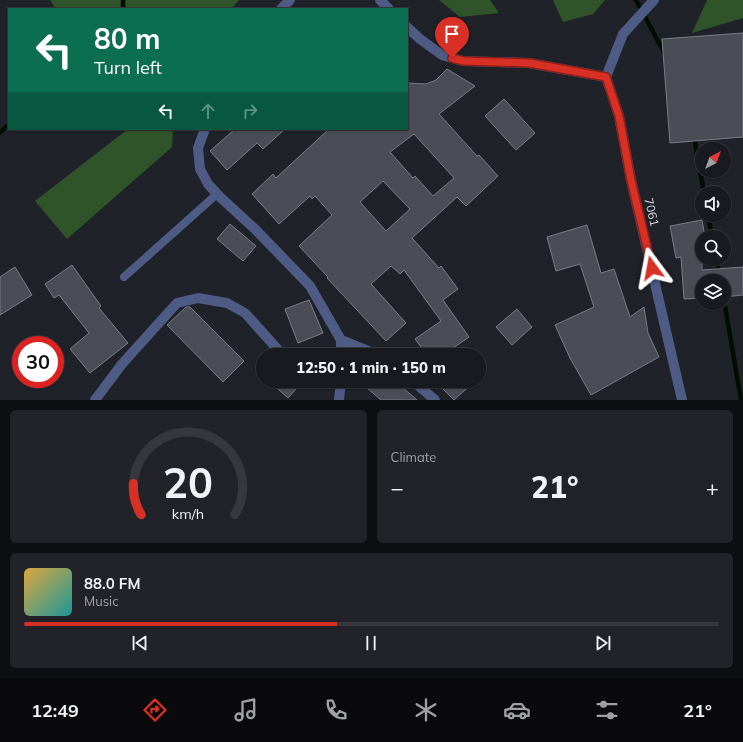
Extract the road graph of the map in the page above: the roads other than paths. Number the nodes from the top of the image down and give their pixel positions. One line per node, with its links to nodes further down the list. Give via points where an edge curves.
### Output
1 (290, 0): 4 (street)
2 (380, 0): 5 (street)
3 (654, 0): 7 (street, via 623,34)
4 (282, 8)
5 (388, 8)
6 (408, 28): 7 (street, via 442,55 463,61 529,63)
7 (606, 77): 20 (street, 7061, via 619,116 631,180)
8 (205, 130): 9 (street, via 198,148 200,169)
9 (217, 194): 10 (lane); 11 (street, via 310,286)
10 (124, 277)
11 (341, 340): 13 (street); 14 (street)
12 (277, 348): 17 (street, via 246,313 227,304 198,298 177,303 122,364)
13 (341, 348)
14 (361, 348)
15 (340, 388): 18 (street)
16 (420, 388): 19 (street)
17 (95, 400)
18 (339, 400)
19 (435, 400)
20 (682, 400)

